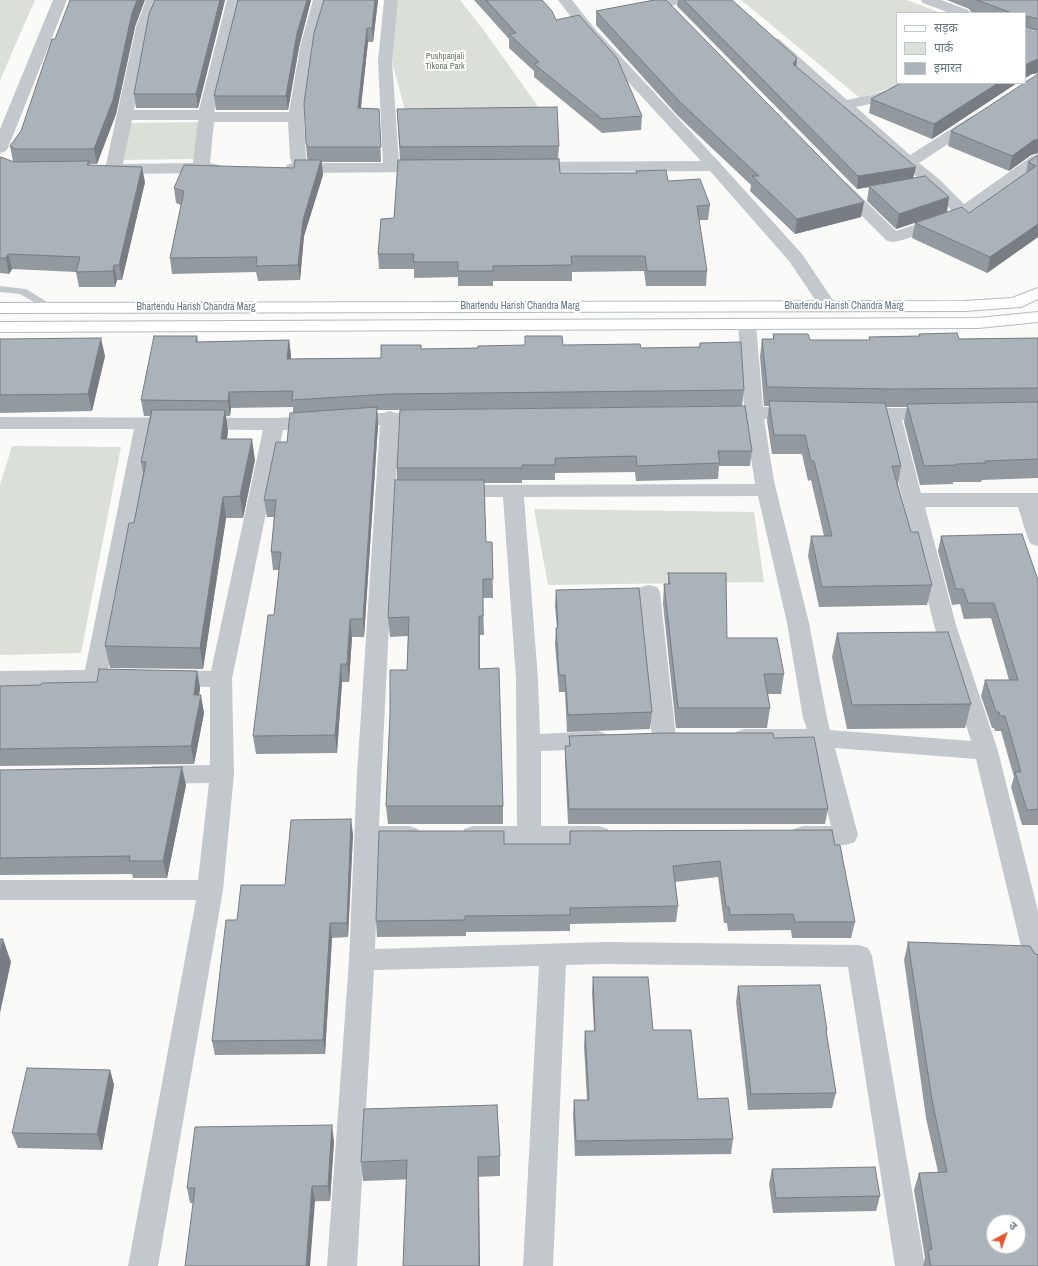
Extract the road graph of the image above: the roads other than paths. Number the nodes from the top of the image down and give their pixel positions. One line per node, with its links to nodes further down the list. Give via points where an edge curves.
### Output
1 (60, 0): 20 (street)
2 (153, 0): 17 (street, via 143,27)
3 (234, 0): 18 (street)
4 (320, 0): 19 (street, via 307,47)
5 (390, 0): 30 (street, via 385,61)
6 (565, 0): 12 (street)
7 (928, 0): 10 (street)
8 (673, 6): 9 (street)
9 (624, 10)
10 (960, 12)
11 (592, 13): 12 (street)
12 (576, 14): 23 (street)
13 (762, 31): 15 (street)
14 (909, 84): 15 (street, via 874,99)
15 (844, 105): 22 (street)
16 (986, 112): 22 (street)
17 (125, 115): 18 (street); 26 (street, via 106,169)
18 (207, 116): 19 (street); 26 (street)
19 (296, 117): 29 (street, via 298,158)
20 (1, 156)
21 (1038, 159): 36 (street)
22 (909, 163): 32 (street)
23 (714, 166): 25 (street); 39 (street, via 796,258)
24 (446, 167): 30 (street)
25 (517, 167)
26 (201, 168): 27 (street)
27 (224, 168)
28 (279, 168): 29 (street)
29 (302, 168): 30 (street)
30 (391, 168)
31 (831, 175): 35 (street)
32 (933, 182): 33 (street); 36 (street)
33 (911, 186)
34 (874, 193): 35 (street)
35 (852, 197): 36 (street, via 893,237 941,222)
36 (963, 212)
37 (0, 289): 41 (lane, via 22,290)
38 (1038, 293): 39 (main road, Bhartendu Harish Chandra Marg, via 1015,303)
39 (828, 306): 41 (main road, Bhartendu Harish Chandra Marg)
40 (0, 308): 41 (main road, Bhartendu Harish Chandra Marg)
41 (52, 308)
42 (1038, 317): 43 (main road, Bhartendu Harish Chandra Marg, via 978,323)
43 (747, 324): 44 (main road, Bhartendu Harish Chandra Marg); 45 (street)
44 (0, 327)
45 (754, 413): 46 (street); 47 (street); 56 (street)
46 (699, 414)
47 (815, 414)
48 (838, 414): 50 (street)
49 (953, 414): 50 (street)
50 (891, 415): 59 (street)
51 (390, 417): 52 (street); 55 (street); 76 (street, via 386,465 394,491 369,774)
52 (446, 417)
53 (0, 424): 54 (street)
54 (144, 424): 55 (street); 63 (street)
55 (274, 424): 65 (street)
56 (767, 490): 58 (street); 69 (street)
57 (434, 491): 58 (street)
58 (513, 491): 72 (street, via 527,679)
59 (913, 500): 60 (street); 73 (street, via 945,625)
60 (1032, 500): 61 (street)
61 (1038, 539)
62 (649, 592): 66 (street)
63 (96, 678): 64 (street); 65 (street)
64 (0, 679)
65 (221, 679): 74 (street)
66 (664, 738): 67 (street); 70 (street)
67 (687, 738)
68 (727, 738): 69 (street)
69 (821, 738): 73 (street); 79 (street, via 846,836)
70 (640, 739)
71 (616, 740): 72 (street)
72 (529, 743): 77 (street)
73 (986, 751): 84 (street)
74 (222, 774): 75 (street); 81 (street)
75 (130, 776)
76 (366, 836): 77 (street); 83 (street)
77 (529, 836): 78 (street)
78 (624, 836)
79 (782, 836)
80 (0, 890): 81 (street)
81 (210, 890): 85 (street)
82 (553, 955): 83 (street); 87 (street); 88 (street, via 605,953 859,956)
83 (362, 960): 86 (street)
84 (1038, 963)
85 (143, 1266)
86 (342, 1266)
87 (538, 1266)
88 (910, 1266)

